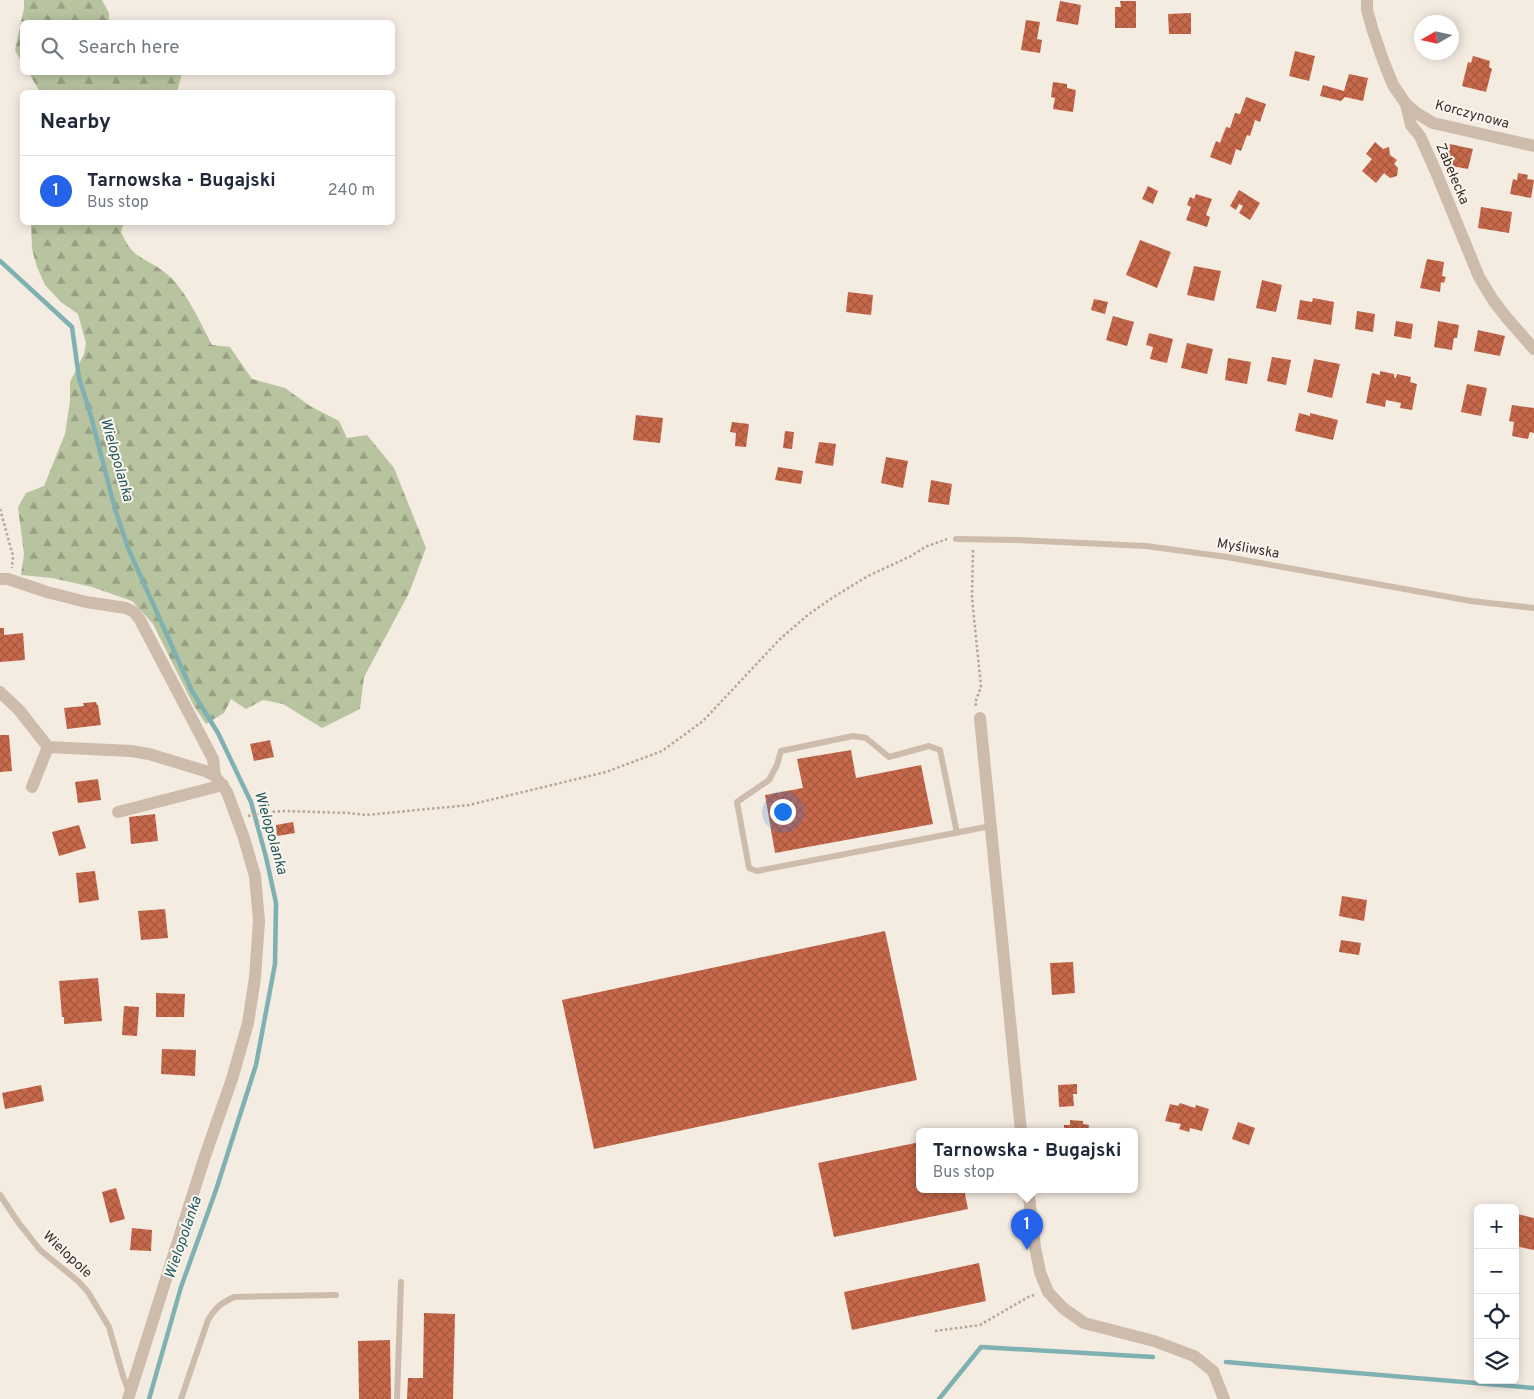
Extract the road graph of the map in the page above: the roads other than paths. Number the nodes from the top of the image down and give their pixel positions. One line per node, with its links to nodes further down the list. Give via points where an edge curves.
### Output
1 (1367, 0): 2 (street, Zabełecka, via 1367,10 1383,60)
2 (1406, 104): 3 (street, Korczynowa, via 1433,123); 4 (street, Zabełecka, via 1411,125 1420,136 1479,277 1493,300)
3 (1534, 146)
4 (1534, 349)
5 (956, 539): 7 (lane, Myśliwska, via 1146,546 1227,557 1471,601)
6 (4, 579): 11 (street, via 134,612 214,759)
7 (1534, 608)
8 (0, 692): 10 (street)
9 (980, 718): 14 (street)
10 (48, 747): 11 (street, via 149,754); 12 (street)
11 (219, 780): 13 (street); 21 (street, via 227,792 255,876 259,921 255,978 248,1023 232,1080)
12 (32, 787)
13 (118, 812)
14 (991, 826): 15 (lane); 16 (street)
15 (957, 832): 15 (lane, via 757,872 749,868 737,802 769,780 782,751 853,736 866,738 889,757 929,746 940,750)
16 (1021, 1128)
17 (1028, 1193): 24 (street, via 1040,1272 1048,1292 1063,1308 1084,1323 1154,1340 1194,1356 1213,1371)
18 (0, 1195): 21 (lane, Wielopole, via 40,1250 88,1292 109,1327)
19 (401, 1282): 23 (lane)
20 (336, 1295): 22 (lane, via 234,1298 220,1303 208,1320)
21 (129, 1396)
22 (180, 1399)
23 (397, 1399)
24 (1224, 1399)

